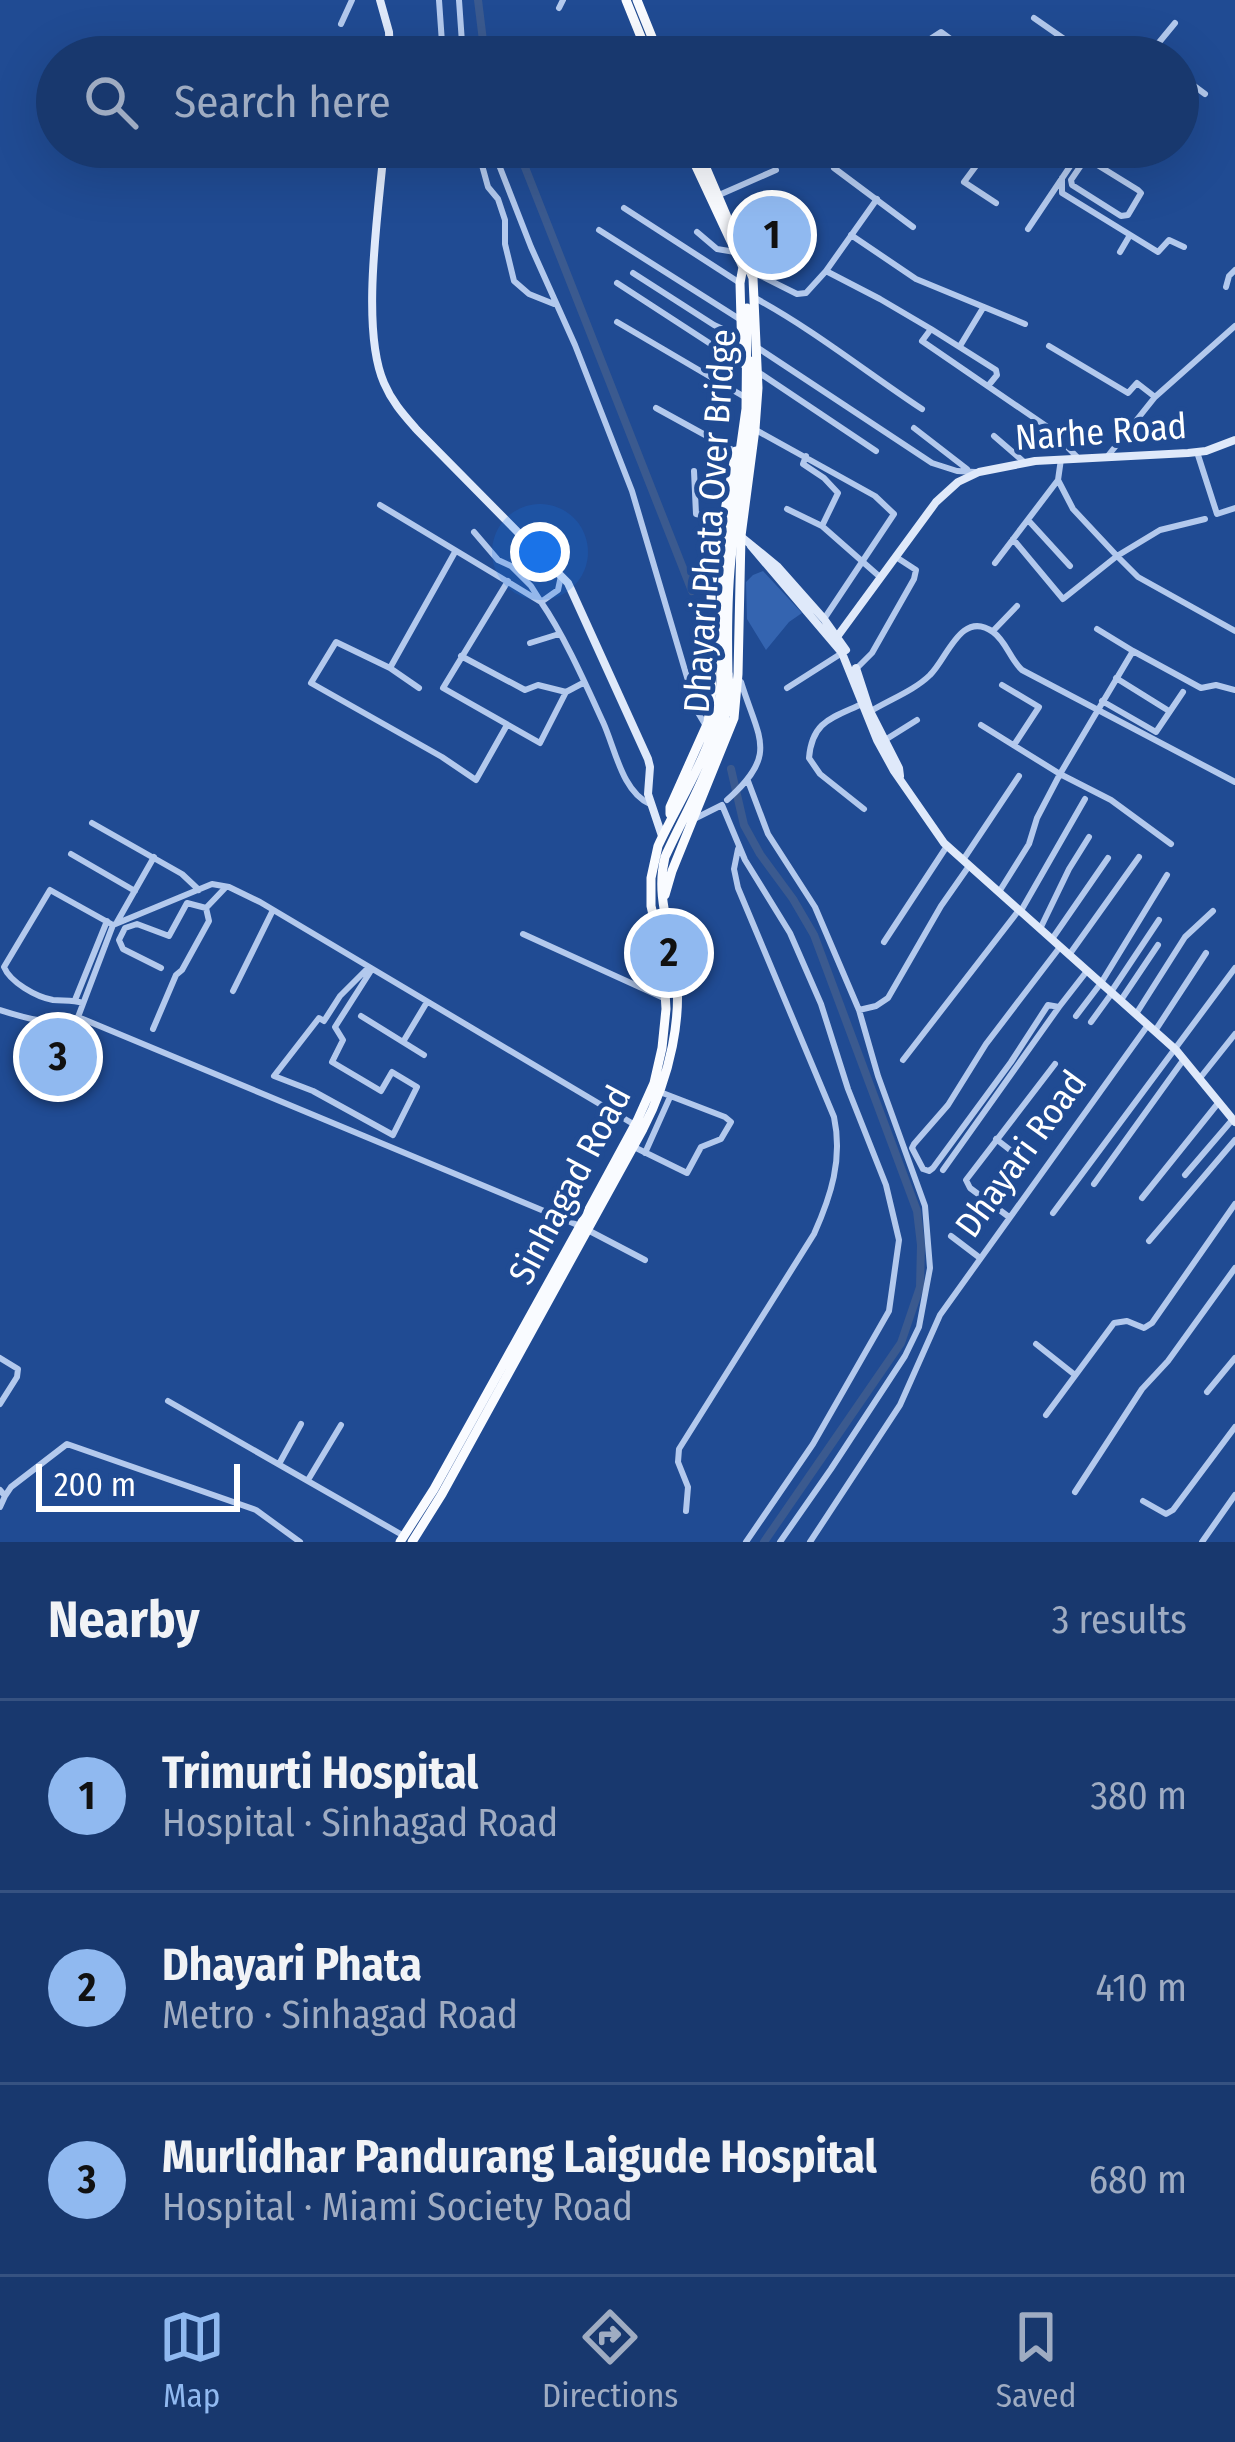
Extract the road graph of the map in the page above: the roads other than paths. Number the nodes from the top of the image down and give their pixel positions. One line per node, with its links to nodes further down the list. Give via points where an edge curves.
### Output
1 (352, 0): 9 (street)
2 (380, 0): 10 (street)
3 (440, 0): 11 (street)
4 (459, 0): 12 (street)
5 (626, 0): 13 (main road)
6 (637, 0): 14 (main road)
7 (1034, 18): 15 (street)
8 (1175, 23): 16 (street)
9 (341, 24)
10 (389, 36)
11 (442, 36)
12 (462, 36)
13 (641, 36)
14 (652, 36)
15 (1060, 36)
16 (1165, 36)
17 (1199, 90): 18 (street)
18 (1205, 94)
19 (383, 168): 103 (street, via 373,326 382,379 417,430)
20 (483, 168): 52 (street, via 506,220 514,281)
21 (500, 168): 52 (street)
22 (697, 168): 42 (main road)
23 (706, 168): 31 (main road)
24 (834, 168): 32 (street)
25 (974, 168): 33 (street, via 964,182)
26 (1070, 168): 30 (street)
27 (1076, 168): 28 (street, via 1072,185 1128,215 1141,193)
28 (1104, 168)
29 (776, 170): 31 (street)
30 (1062, 178): 37 (street); 39 (street, via 1062,193)
31 (718, 196): 44 (main road)
32 (877, 199): 35 (street); 40 (street)
33 (996, 203)
34 (623, 208): 48 (street)
35 (913, 226)
36 (599, 230): 54 (street)
37 (1028, 230)
38 (697, 232): 42 (street)
39 (1130, 235): 41 (street, via 1158,252 1169,240); 43 (street)
40 (851, 236): 46 (street); 53 (street, via 916,279)
41 (1184, 247)
42 (735, 252): 44 (main road)
43 (1120, 252)
44 (747, 268): 46 (street, via 801,295); 48 (main road); 51 (main road, Dhayari Phata Over Bridge)
45 (1235, 270): 50 (street)
46 (826, 271): 58 (street)
47 (633, 273): 59 (street)
48 (740, 283): 54 (main road)
49 (617, 284): 63 (street)
50 (1226, 287)
51 (752, 304): 62 (main road); 69 (street, via 799,322); 120 (main road, Dhayari Phata Over Bridge, bridge, via 719,628)
52 (557, 305): 136 (street, via 632,491)
53 (984, 307): 56 (street); 60 (street)
54 (741, 320): 59 (main road)
55 (617, 322): 66 (street)
56 (1025, 324)
57 (1235, 326): 67 (street)
58 (931, 329): 60 (street); 65 (street, via 922,341)
59 (742, 338): 63 (main road)
60 (960, 346): 65 (street, via 996,370)
61 (1049, 346): 67 (street, via 1128,393 1137,383)
62 (758, 349): 64 (main road); 84 (street, via 932,463)
63 (742, 365): 66 (main road)
64 (758, 372): 72 (main road); 76 (street)
65 (988, 386): 80 (street)
66 (743, 396): 70 (main road)
67 (1155, 397): 79 (street)
68 (656, 408): 75 (street)
69 (922, 410)
70 (740, 426): 72 (street); 75 (main road)
71 (914, 428): 84 (street)
72 (755, 429): 78 (street); 94 (main road)
73 (994, 436): 82 (street)
74 (1235, 440): 77 (street, Narhe Road)
75 (736, 452): 91 (main road)
76 (876, 452)
77 (1197, 452): 79 (street, Narhe Road); 88 (street, via 1217,514)
78 (806, 457): 92 (street, via 803,464 838,493); 100 (street, via 894,514)
79 (1107, 457): 80 (street, Narhe Road)
80 (1078, 458): 81 (street, Narhe Road)
81 (1061, 459): 82 (street, Narhe Road); 85 (street)
82 (1024, 462): 84 (street, Narhe Road)
83 (694, 470): 91 (street, via 696,514)
84 (974, 472): 98 (street, Narhe Road, via 936,502)
85 (1058, 480): 90 (street); 99 (street)
86 (380, 505): 97 (street)
87 (788, 508): 92 (street)
88 (1235, 508)
89 (1205, 519): 99 (street, via 1160,530)
90 (1028, 520): 95 (street); 102 (street)
91 (722, 523): 94 (street); 136 (main road, via 711,586)
92 (822, 526): 100 (street)
93 (474, 532): 106 (street)
94 (741, 536): 96 (street); 120 (main road)
95 (1013, 539): 99 (street, via 1064,599); 101 (street)
96 (751, 546): 108 (street); 113 (street)
97 (455, 552): 105 (street); 118 (street)
98 (896, 556): 104 (street, Narhe Road); 119 (street, via 916,570 914,579)
99 (1117, 556): 111 (street, via 1138,577)
100 (860, 561): 104 (street); 108 (street)
101 (995, 563)
102 (1070, 566)
103 (561, 574): 106 (street, via 558,590); 146 (street, via 648,759)
104 (881, 578): 113 (street, Narhe Road)
105 (508, 581): 106 (street); 117 (street)
106 (541, 602): 112 (street)
107 (1017, 606): 110 (street)
108 (824, 619): 113 (street)
109 (1097, 629): 115 (street)
110 (993, 631): 130 (street, via 977,626 958,634 930,675); 131 (street, via 1017,666)
111 (1235, 631)
112 (559, 634): 114 (street); 122 (street)
113 (836, 638): 116 (street); 119 (street)
114 (530, 643)
115 (1133, 651): 121 (street); 126 (street, via 1201,688)
116 (842, 653): 125 (street); 130 (street)
117 (461, 656): 127 (street, via 525,690); 134 (street, via 442,688)
118 (390, 668): 124 (street); 134 (street, via 336,642 311,683 476,781)
119 (856, 670): 130 (street)
120 (729, 674): 142 (street, via 760,743); 148 (main road, via 734,718); 149 (main road, Dhayari Phata Over Bridge); 170 (main road, Dhayari Phata Over Bridge, via 718,740 665,857)
121 (1116, 678): 129 (street); 132 (street)
122 (583, 683): 127 (street); 146 (street, via 626,777)
123 (1003, 685): 138 (street, via 1040,707)
124 (419, 688)
125 (787, 688)
126 (1235, 690)
127 (566, 692): 134 (street, via 540,743)
128 (1183, 692): 132 (street)
129 (1102, 701): 131 (street); 132 (street, via 1156,732)
130 (866, 710): 137 (street); 141 (street); 147 (street, via 818,728 809,758)
131 (1096, 710): 139 (street); 143 (street)
132 (1170, 712)
133 (916, 720): 137 (street)
134 (507, 725)
135 (981, 725): 138 (street)
136 (706, 726): 149 (main road)
137 (885, 740): 141 (street)
138 (1014, 745): 139 (street)
139 (1060, 774): 154 (street); 165 (street)
140 (1019, 776): 160 (street)
141 (900, 777): 155 (street)
142 (748, 781): 145 (street); 196 (street)
143 (1235, 782)
144 (1085, 800): 168 (street)
145 (724, 803): 148 (street); 153 (street)
146 (652, 808): 151 (street)
147 (864, 809)
148 (694, 819): 170 (main road)
149 (670, 823): 151 (main road, Sinhagad Road)
150 (92, 824): 157 (street)
151 (663, 837): 189 (main road, Sinhagad Road, via 651,906)
152 (1090, 837): 173 (street)
153 (739, 844): 252 (street, via 738,888 834,1117 835,1180 814,1234 679,1448); 255 (street, via 821,1004 899,1240 889,1311)
154 (1171, 844)
155 (947, 846): 160 (street); 176 (street)
156 (71, 854): 164 (street)
157 (154, 857): 163 (street); 164 (street)
158 (1138, 857): 180 (street)
159 (1108, 858): 175 (street)
160 (966, 863): 165 (street); 196 (street, via 888,998)
161 (1167, 875): 185 (street)
162 (226, 887): 163 (street); 166 (street); 167 (street)
163 (199, 890): 172 (street)
164 (135, 891): 172 (street)
165 (999, 892): 168 (street)
166 (206, 908): 181 (street, via 187,903 169,937 137,924 124,928 123,949); 203 (street, via 209,921)
167 (273, 910): 182 (street); 186 (street)
168 (1019, 910): 173 (street); 208 (street)
169 (1213, 910): 197 (street)
170 (664, 911): 212 (main road, Sinhagad Road, via 677,987)
171 (1160, 920): 187 (street)
172 (112, 923): 193 (street); 193 (street, via 50,890 4,967 45,999)
173 (1040, 929): 175 (street)
174 (523, 934): 189 (street)
175 (1052, 939): 178 (street)
176 (884, 941)
177 (1159, 945): 191 (street)
178 (1060, 947): 180 (street); 194 (street, via 914,1144 923,1169 955,1140 1048,1005)
179 (1206, 953): 202 (street, Dhayari Road)
180 (1070, 955): 184 (street)
181 (161, 968)
182 (370, 968): 188 (street); 190 (street); 192 (street)
183 (1235, 968): 206 (street)
184 (1088, 971): 185 (street); 194 (street)
185 (1101, 982): 187 (street); 199 (street)
186 (232, 992)
187 (1112, 992): 191 (street); 201 (street)
188 (342, 995): 190 (street); 190 (street, via 274,1076 393,1135 417,1087 392,1072 381,1091 332,1062 343,1040 335,1028)
189 (666, 999): 215 (main road, Sinhagad Road, via 658,1068)
190 (352, 1000)
191 (1120, 1000): 197 (street)
192 (427, 1001): 205 (street); 215 (street)
193 (79, 1002): 200 (street)
194 (1059, 1007): 221 (street)
195 (0, 1010): 200 (street, via 44,1020)
196 (859, 1010): 256 (street, via 925,1206 930,1268 905,1355)
197 (1136, 1014): 202 (street)
198 (361, 1016): 205 (street)
199 (1076, 1016)
200 (78, 1017): 228 (street)
201 (1091, 1022)
202 (1151, 1028): 206 (street); 227 (street, Dhayari Road)
203 (153, 1029)
204 (1235, 1034): 211 (street)
205 (403, 1042): 207 (street)
206 (1176, 1050): 209 (street); 226 (street)
207 (424, 1055)
208 (903, 1060)
209 (1184, 1060): 211 (street); 223 (street)
210 (1054, 1064): 216 (street)
211 (1200, 1078): 213 (street)
212 (665, 1094): 218 (main road, Sinhagad Road); 219 (street); 219 (street, via 730,1122 687,1173)
213 (1219, 1102): 214 (street); 224 (street)
214 (1233, 1115): 222 (street)
215 (635, 1124): 228 (main road, Sinhagad Road)
216 (996, 1139): 220 (street); 227 (street, via 966,1183)
217 (1235, 1140): 230 (street)
218 (634, 1147): 219 (street); 228 (main road, Sinhagad Road)
219 (645, 1153)
220 (1023, 1160)
221 (943, 1170)
222 (1185, 1175)
223 (1094, 1184)
224 (1142, 1198)
225 (1235, 1204): 237 (street, via 1152,1323 1114,1323)
226 (1053, 1213)
227 (1009, 1217): 231 (street, Dhayari Road)
228 (584, 1228): 232 (street); 253 (main road, Sinhagad Road)
229 (951, 1235): 231 (street)
230 (1149, 1241)
231 (980, 1258): 257 (street, Dhayari Road, via 940,1315 900,1406)
232 (645, 1260)
233 (1235, 1268): 247 (street)
234 (1036, 1344): 237 (street)
235 (0, 1358): 240 (street, via 18,1369)
236 (1235, 1358): 238 (street)
237 (1076, 1375): 241 (street)
238 (1207, 1391)
239 (168, 1401): 245 (street)
240 (0, 1404)
241 (1046, 1415)
242 (301, 1424): 245 (street)
243 (341, 1425): 246 (street)
244 (1235, 1427): 250 (street, via 1173,1510)
245 (279, 1464): 246 (street)
246 (308, 1480): 253 (street)
247 (1075, 1492)
248 (2, 1493): 251 (street); 254 (street, via 67,1444 256,1510)
249 (1235, 1496): 258 (street)
250 (1143, 1501)
251 (0, 1507)
252 (686, 1511)
253 (406, 1540)
254 (300, 1542)
255 (746, 1542)
256 (780, 1542)
257 (810, 1542)
258 (1202, 1542)

